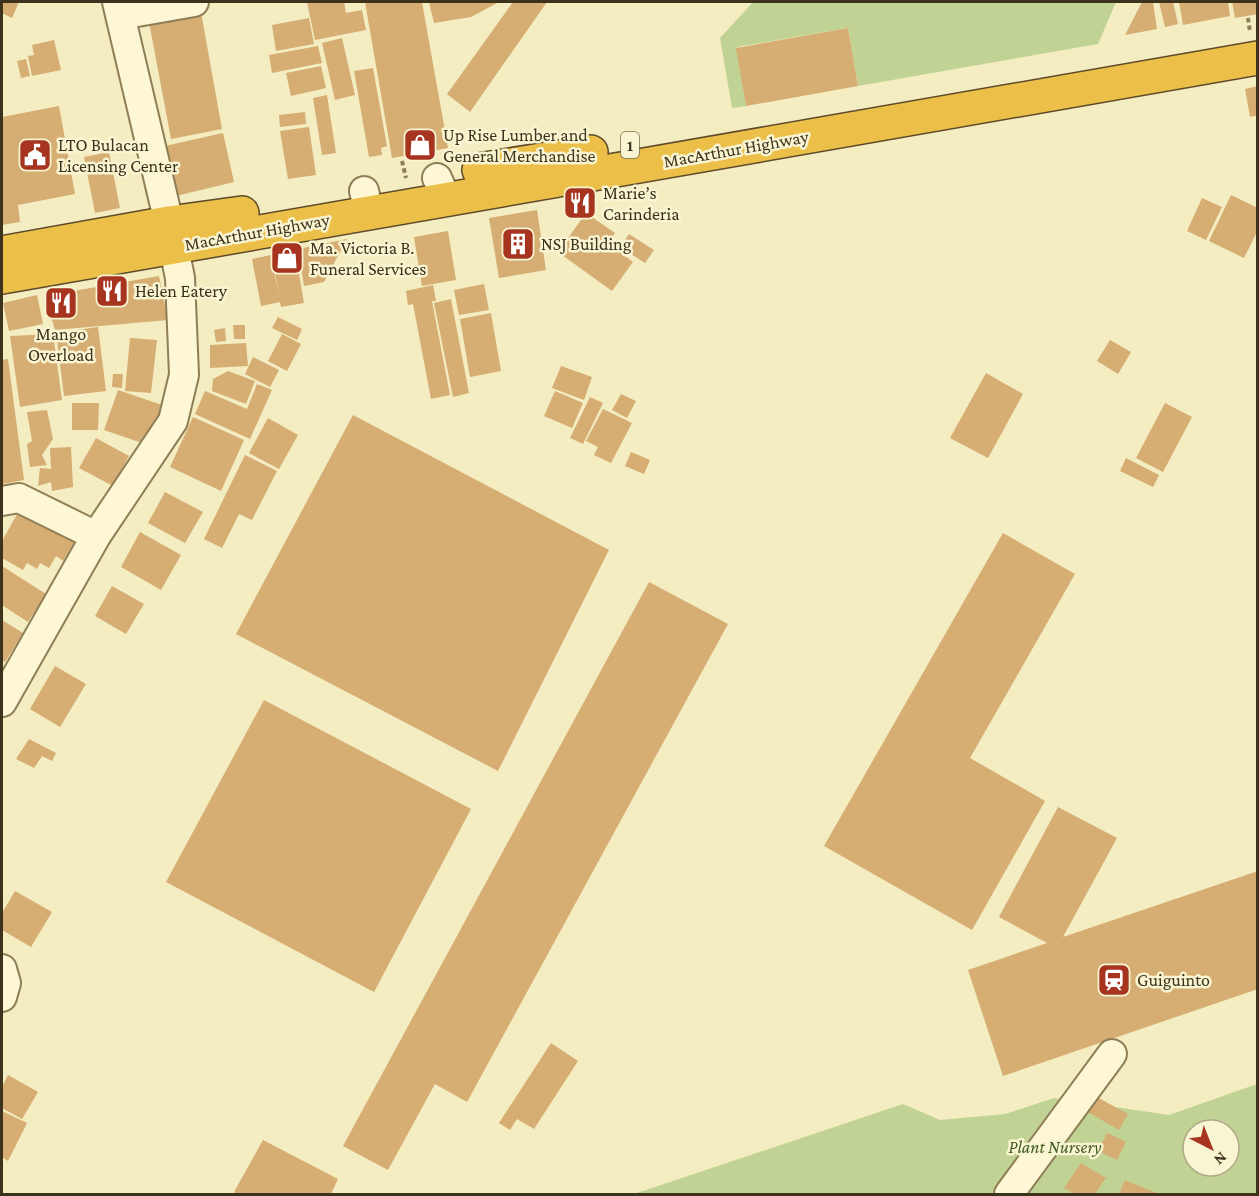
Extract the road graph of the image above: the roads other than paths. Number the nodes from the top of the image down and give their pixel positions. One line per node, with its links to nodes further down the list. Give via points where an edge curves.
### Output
1 (194, 2): 2 (street)
2 (119, 8): 6 (street)
3 (1257, 36): 4 (highway, MacArthur Highway / 1)
4 (1195, 57): 5 (highway, MacArthur Highway / 1); 6 (highway, MacArthur Highway / 1, via 548,171 423,180 367,201)
5 (1257, 58)
6 (171, 235): 7 (highway, MacArthur Highway / 1); 8 (highway, MacArthur Highway / 1); 10 (street, via 180,278 184,375 173,421)
7 (2, 253)
8 (2, 277)
9 (2, 501): 10 (street, via 19,498)
10 (96, 536): 11 (street)
11 (2, 702)
12 (2, 969): 13 (street, via 6,983)
13 (2, 997)
14 (1112, 1054): 15 (street)
15 (1009, 1194)

